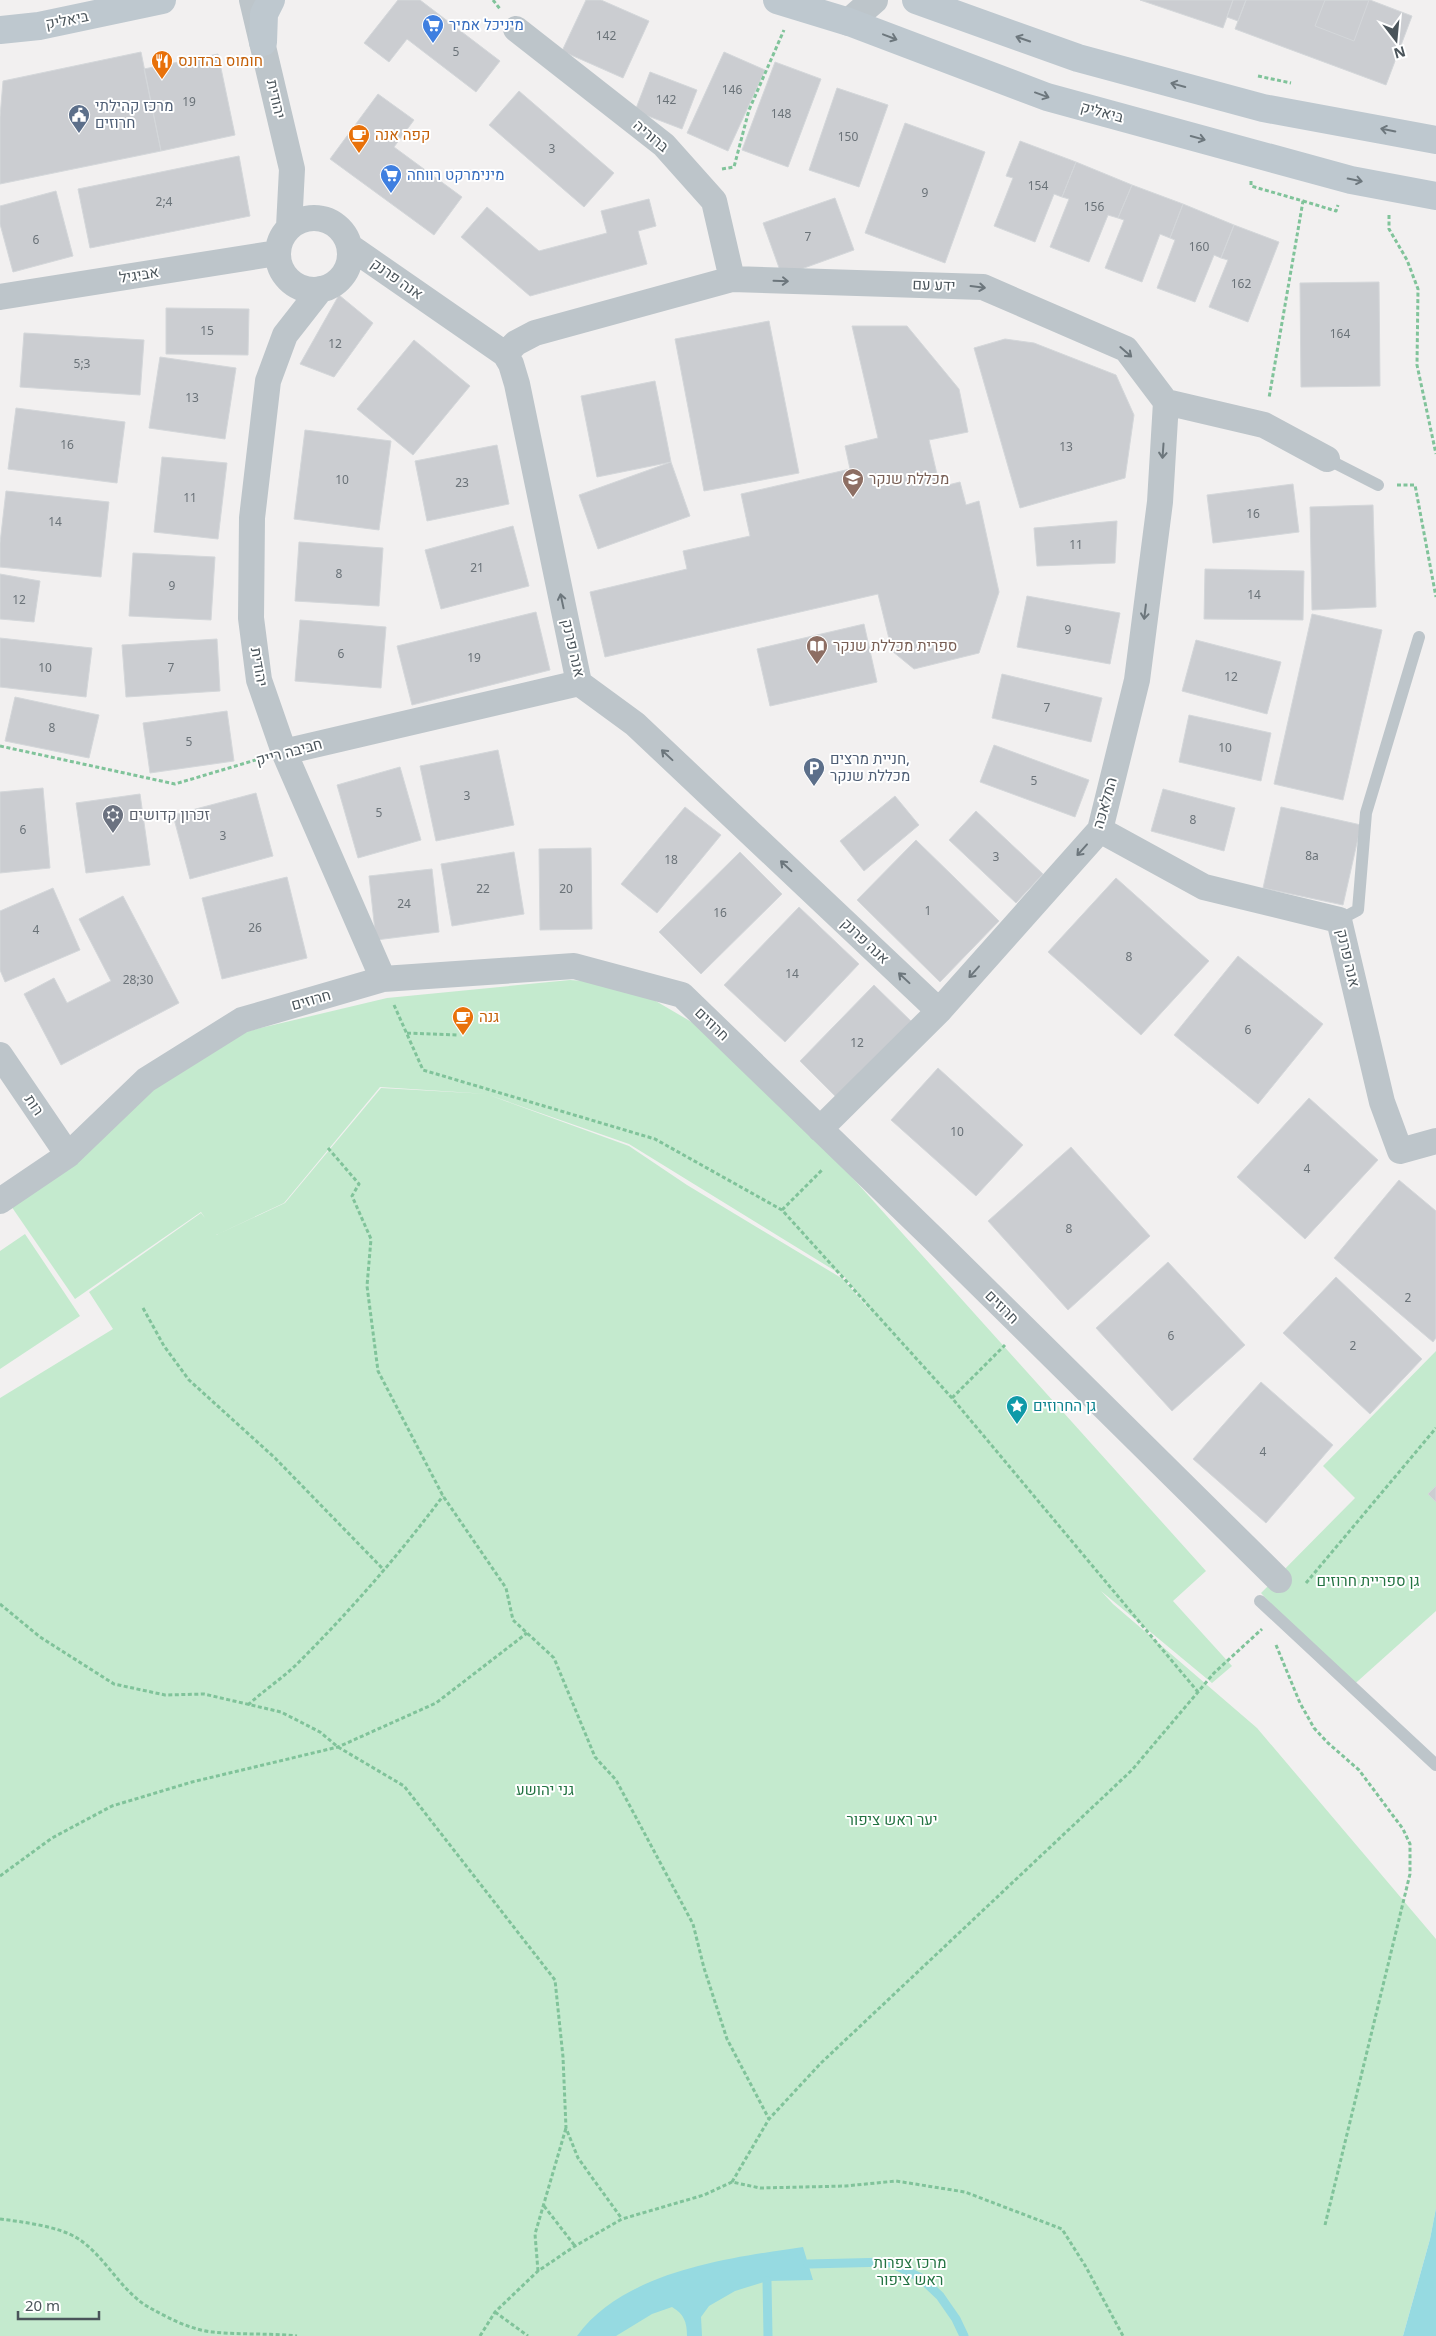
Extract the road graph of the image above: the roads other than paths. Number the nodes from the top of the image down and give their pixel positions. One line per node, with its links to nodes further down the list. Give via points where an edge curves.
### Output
1 (162, 0): 9 (main road, ביאליק, via 47,25)
2 (252, 0): 10 (street, יהודית)
3 (271, 0): 10 (main road, via 264,14)
4 (777, 0): 7 (main road, ביאליק)
5 (874, 0): 7 (street)
6 (916, 0): 11 (main road, one-way to 6, via 1262,108 1078,58)
7 (847, 11): 13 (main road, ביאליק, one-way to 13, via 1047,97 1351,180)
8 (516, 29): 19 (street, ברוריה, via 664,145 714,201)
9 (0, 30)
10 (262, 42): 12 (street, יהודית)
11 (1436, 140)
12 (292, 169): 14 (street, יהודית); 15 (street, יהודית)
13 (1436, 196)
14 (319, 218): 15 (street, via 306,218); 16 (street, via 336,225)
15 (289, 227): 17 (street, via 283,234)
16 (349, 246): 20 (street, via 348,265 342,276); 23 (street, אנה פרנק)
17 (277, 253): 18 (street); 21 (street, אביגיל)
18 (287, 278): 20 (street, via 301,288); 22 (street, יהודית)
19 (732, 279): 23 (street, ידע עם, via 535,333 516,343); 24 (street, ידע עם, one-way to 24, via 983,287 1126,349)
20 (320, 289): 22 (street, יהודית)
21 (0, 297)
22 (285, 335): 29 (street, יהודית, via 268,380 252,518 251,609 259,680)
23 (505, 354): 28 (street, אנה פרנק, one-way to 23, via 517,384)
24 (1166, 402): 25 (street, via 1264,425); 30 (street, המלאכה, one-way to 30, via 1160,502 1136,680)
25 (1327, 459): 26 (lane)
26 (1378, 485)
27 (1419, 636): 31 (lane, via 1366,813 1358,910)
28 (579, 682): 29 (street, חביבה רייק); 33 (street, אנה פרנק, one-way to 28, via 635,724)
29 (284, 752): 32 (street, יהודית)
30 (1100, 830): 31 (street, אנה פרנק, via 1204,887); 33 (street, המלאכה, one-way to 33)
31 (1339, 920): 36 (street, אנה פרנק, via 1382,1102 1400,1151)
32 (383, 979): 35 (street, חרוזים, via 574,966 682,995); 37 (street, חרוזים, via 242,1020 146,1080)
33 (939, 1011): 35 (street, המלאכה)
34 (0, 1054): 37 (street, רות)
35 (820, 1129): 39 (street, חרוזים)
36 (1436, 1141)
37 (68, 1155): 38 (street, חרוזים)
38 (0, 1201)
39 (1279, 1580)
40 (1260, 1601): 41 (lane, via 1272,1620)
41 (1436, 1765)

